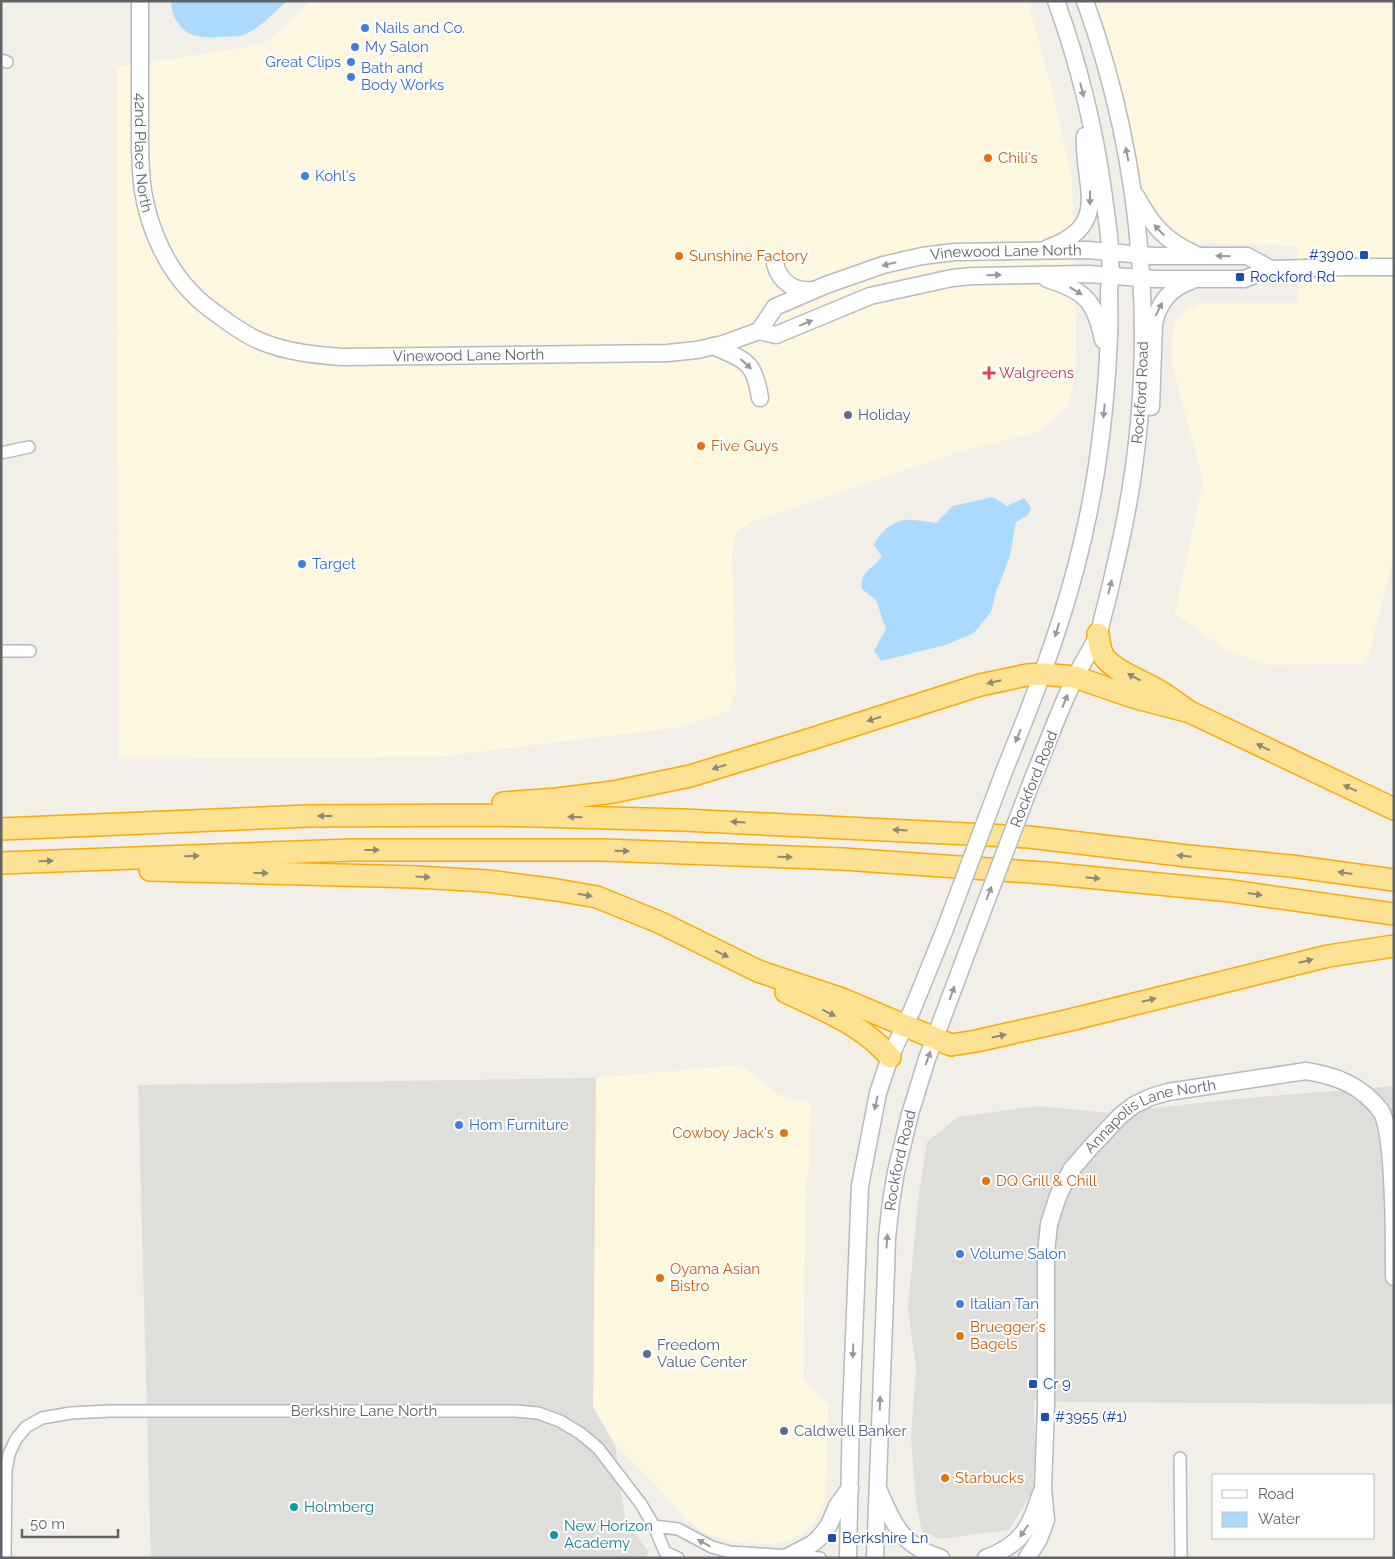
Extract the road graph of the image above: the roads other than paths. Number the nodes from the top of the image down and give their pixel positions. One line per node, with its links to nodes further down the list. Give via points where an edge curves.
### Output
1 (140, 1): 18 (main road, 42nd Place North, via 140,160 144,193 160,247)
2 (1056, 1): 4 (main road, Rockford Road, one-way to 4)
3 (1085, 1): 5 (main road, Rockford Road, one-way to 3, via 1106,66)
4 (1090, 115): 6 (main road, one-way to 6, via 1084,138 1091,199 1087,217 1070,238); 7 (main road, Rockford Road, via 1100,166)
5 (1133, 190): 8 (main road, Rockford Road); 9 (main road, one-way to 5, via 1163,235)
6 (1040, 250): 7 (main road, Vinewood Lane North); 17 (main road, Vinewood Lane North, one-way to 17, via 922,256 884,265)
7 (1110, 252): 8 (main road, Vinewood Lane North); 14 (main road, Rockford Road)
8 (1139, 255): 9 (main road, Vinewood Lane North); 15 (main road, Rockford Road)
9 (1199, 256): 12 (main road, Vinewood Lane North, one-way to 9, via 1247,256)
10 (775, 264): 17 (main road, via 789,285 802,290)
11 (1394, 267): 12 (main road, Vinewood Lane North)
12 (1271, 269): 16 (main road, Vinewood Lane North, via 1244,279)
13 (1030, 274): 14 (main road, Vinewood Lane North); 19 (main road, Vinewood Lane North, one-way to 13, via 776,335 870,296 952,278); 21 (main road, one-way to 21, via 1073,288 1087,299 1101,330)
14 (1111, 275): 15 (main road, Vinewood Lane North); 21 (main road, Rockford Road)
15 (1141, 278): 16 (main road, Vinewood Lane North); 25 (main road, Rockford Road, via 1140,393)
16 (1195, 279): 25 (main road, one-way to 16, via 1141,490 1146,460 1156,312 1175,288)
17 (815, 289): 19 (main road, Vinewood Lane North, via 775,307)
18 (192, 293): 20 (main road, Vinewood Lane North, via 235,327 260,341 286,350 342,357 668,353)
19 (760, 331): 20 (main road, Vinewood Lane North)
20 (713, 346): 22 (main road, one-way to 22, via 739,357 750,366)
21 (1106, 382): 29 (main road, Rockford Road, one-way to 29, via 1100,446 1084,532 1070,591)
22 (760, 398)
23 (29, 447): 24 (street)
24 (1, 452)
25 (1128, 509): 26 (main road, Rockford Road, one-way to 25)
26 (1098, 634): 30 (main road, Rockford Road); 31 (highway, one-way to 26, via 1110,662 1099,645)
27 (1, 651): 28 (street)
28 (30, 651)
29 (1042, 674): 30 (highway); 33 (highway, one-way to 33, via 980,685 709,770 633,789 557,800 476,804); 41 (main road, Rockford Road, one-way to 41, bridge, via 945,929)
30 (1075, 677): 31 (highway); 42 (main road, Rockford Road, one-way to 30, bridge, via 1033,778)
31 (1190, 712): 32 (highway, one-way to 31)
32 (1394, 809)
33 (360, 816): 34 (highway, one-way to 34); 37 (highway, one-way to 33, via 1010,836 683,820 496,815)
34 (1, 828)
35 (91, 859): 36 (highway, one-way to 35); 38 (highway, one-way to 38, via 352,850 603,850 843,859 1211,889); 40 (highway, one-way to 40, via 122,870 425,878 487,881 557,890 596,897 626,908)
36 (1, 863)
37 (1394, 880)
38 (1394, 914)
39 (1394, 946): 42 (highway, one-way to 39, via 951,1044 976,1041 1328,956)
40 (758, 971): 41 (highway, via 842,999); 43 (highway, one-way to 43, via 783,990 864,1032)
41 (904, 1026): 42 (highway); 43 (main road, Rockford Road)
42 (935, 1039): 46 (main road, Rockford Road, one-way to 42, via 891,1202 910,1114)
43 (890, 1056): 47 (main road, Rockford Road, one-way to 47, via 878,1093 860,1186)
44 (1394, 1277): 48 (main road, Annapolis Lane North, via 1390,1136 1382,1112 1349,1083 1328,1075 1306,1072 1168,1092 1134,1105 1071,1170 1049,1224)
45 (1180, 1458): 60 (street)
46 (877, 1487): 56 (main road, Rockford Road); 57 (main road, via 893,1523 903,1535 919,1549)
47 (850, 1488): 51 (main road, via 819,1538); 55 (main road, Rockford Road)
48 (1042, 1488): 58 (main road, Annapolis Lane North, one-way to 58, via 1024,1533 1015,1543); 59 (main road, Annapolis Lane North, via 1046,1520)
49 (3, 1513): 50 (street, Berkshire Lane North, via 6,1470 16,1439 26,1427 58,1414 110,1411 515,1411 538,1413 580,1433 598,1448); 52 (street)
50 (654, 1526): 51 (street, one-way to 50, via 730,1552 712,1548 678,1529); 53 (street, Berkshire Lane North, via 665,1552)
51 (789, 1556): 54 (street)
52 (5, 1558)
53 (678, 1558)
54 (820, 1558)
55 (848, 1558)
56 (875, 1558)
57 (941, 1558)
58 (986, 1558)
59 (1027, 1558)
60 (1181, 1558)

